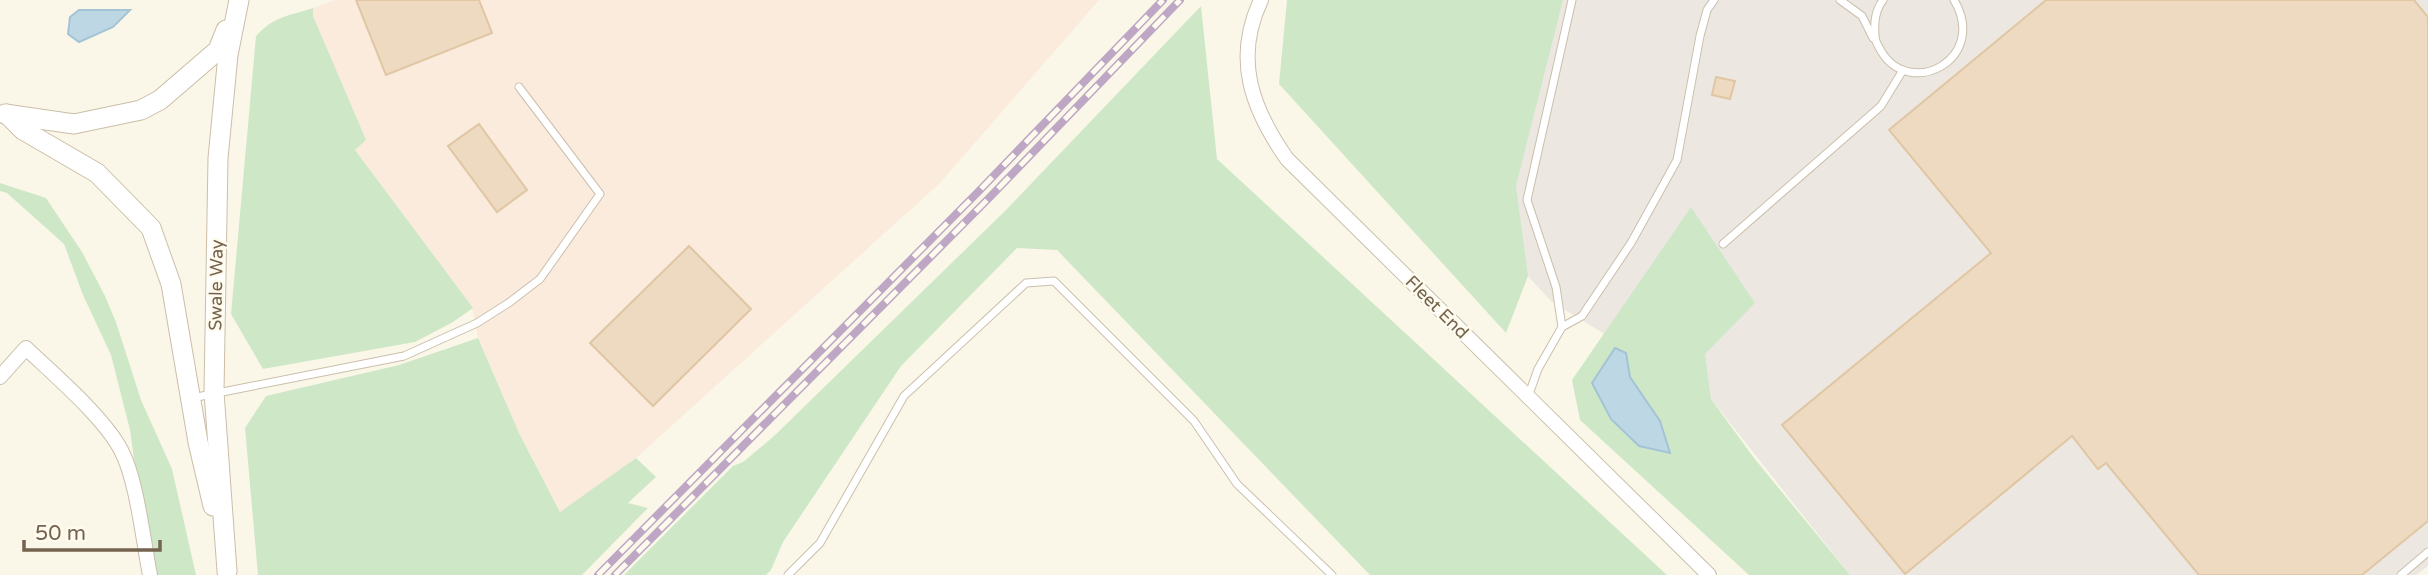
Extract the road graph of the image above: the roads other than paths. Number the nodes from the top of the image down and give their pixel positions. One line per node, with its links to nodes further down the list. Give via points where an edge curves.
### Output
1 (239, 0): 11 (main road, via 218,50 160,100 141,110 74,124); 15 (main road, Swale Way, via 228,55 218,158)
2 (1261, 0): 16 (street, Fleet End, via 1250,36 1247,69 1254,103 1271,136 1287,159)
3 (1572, 0): 13 (lane, via 1527,200 1556,287)
4 (1714, 0): 13 (lane, via 1700,36 1677,160 1631,243 1582,316)
5 (1840, 0): 8 (lane, via 1862,16)
6 (1883, 0): 8 (lane, via 1874,21)
7 (1954, 0): 9 (lane, via 1962,13 1964,34 1957,53 1942,67 1923,73)
8 (1875, 41): 9 (lane, via 1886,59)
9 (1903, 70): 12 (lane, via 1881,106)
10 (519, 87): 15 (lane, via 600,194 540,279 477,323 404,356)
11 (4, 113): 17 (main road, Swale Way, via 23,130 97,173 151,228 171,284)
12 (1723, 244)
13 (1562, 327): 16 (lane)
14 (0, 377): 20 (street, via 26,348 93,414 121,449)
15 (214, 392): 17 (lane); 19 (main road, Swale Way)
16 (1528, 397): 23 (street, Fleet End)
17 (190, 398): 19 (main road, Swale Way)
18 (2428, 552): 24 (lane)
19 (228, 573)
20 (150, 575)
21 (788, 575): 22 (lane, via 820,543 904,396 1026,283 1054,281 1194,421 1237,484)
22 (1332, 575)
23 (1709, 575)
24 (2401, 575)

